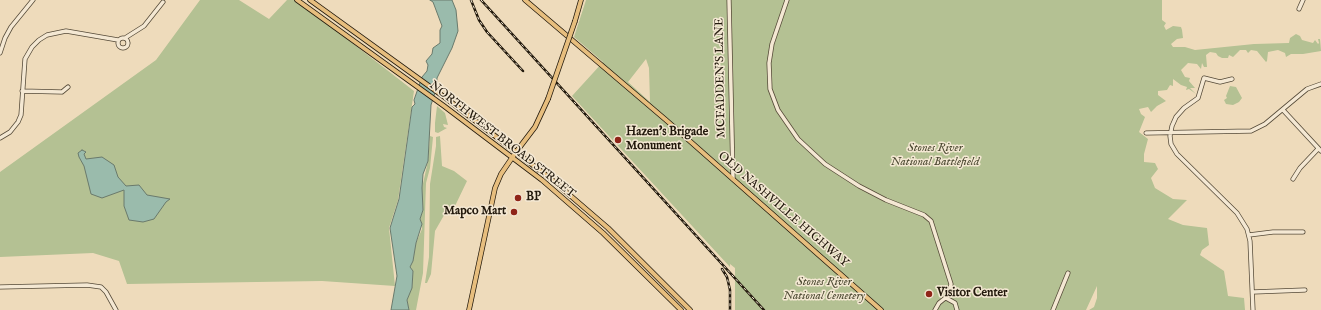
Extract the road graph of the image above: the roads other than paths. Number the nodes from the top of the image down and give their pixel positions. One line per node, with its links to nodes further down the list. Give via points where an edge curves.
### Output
1 (33, 0): 15 (street, via 11,27)
2 (297, 0): 12 (main road, NORTHWEST BROAD STREET)
3 (310, 0): 11 (main road, NORTHWEST BROAD STREET)
4 (525, 0): 27 (main road, OLD NASHVILLE HIGHWAY)
5 (581, 0): 25 (main road, bridge, via 548,99 534,127)
6 (729, 0): 27 (street, MCFADDEN'S LANE)
7 (787, 0): 43 (street, via 772,44 769,63 770,89 778,110 798,139 825,164 866,190 929,219 950,277 951,288)
8 (1303, 0): 10 (street)
9 (163, 2): 13 (street, via 144,26)
10 (1300, 9)
11 (328, 13): 12 (main road); 25 (main road, NORTHWEST BROAD STREET)
12 (323, 19): 26 (main road, NORTHWEST BROAD STREET)
13 (125, 38): 14 (street); 14 (street, via 128,42 125,48 118,46)
14 (118, 40): 19 (street, via 66,31 47,35 32,47 25,60)
15 (0, 53)
16 (1232, 79): 22 (street, via 1220,82 1204,78 1199,96 1180,112)
17 (1321, 84): 20 (street, via 1307,89)
18 (68, 87): 19 (street, via 62,92)
19 (22, 91): 23 (street, via 21,115 18,122 10,132)
20 (1283, 110): 22 (street, via 1251,131); 24 (street)
21 (1146, 133): 22 (street)
22 (1170, 133): 34 (street, via 1177,154 1239,216)
23 (0, 138)
24 (1319, 150): 28 (street, via 1300,168)
25 (516, 152): 26 (main road); 29 (main road, NORTHWEST BROAD STREET)
26 (512, 158): 30 (main road, NORTHWEST BROAD STREET); 45 (main road, via 495,188)
27 (733, 179): 48 (main road, OLD NASHVILLE HIGHWAY)
28 (1293, 179)
29 (586, 209): 30 (main road); 31 (main road, NORTHWEST BROAD STREET)
30 (581, 214): 33 (main road, NORTHWEST BROAD STREET)
31 (608, 228): 33 (main road); 35 (main road, NORTHWEST BROAD STREET)
32 (1303, 232): 34 (street)
33 (603, 234): 36 (main road, NORTHWEST BROAD STREET)
34 (1249, 235): 42 (street)
35 (640, 260): 36 (main road); 39 (main road, NORTHWEST BROAD STREET)
36 (636, 265): 41 (main road, NORTHWEST BROAD STREET)
37 (1068, 273): 51 (street)
38 (0, 288): 44 (street, via 87,285 101,287)
39 (668, 288): 41 (main road); 47 (main road, NORTHWEST BROAD STREET)
40 (1306, 290): 42 (street)
41 (664, 292): 46 (main road, NORTHWEST BROAD STREET)
42 (1252, 292): 52 (street)
43 (946, 298): 49 (street, via 939,302); 50 (street, via 955,302)
44 (116, 310)
45 (468, 310)
46 (681, 310)
47 (690, 310)
48 (882, 310)
49 (935, 310)
50 (958, 310)
51 (1053, 310)
52 (1253, 310)

